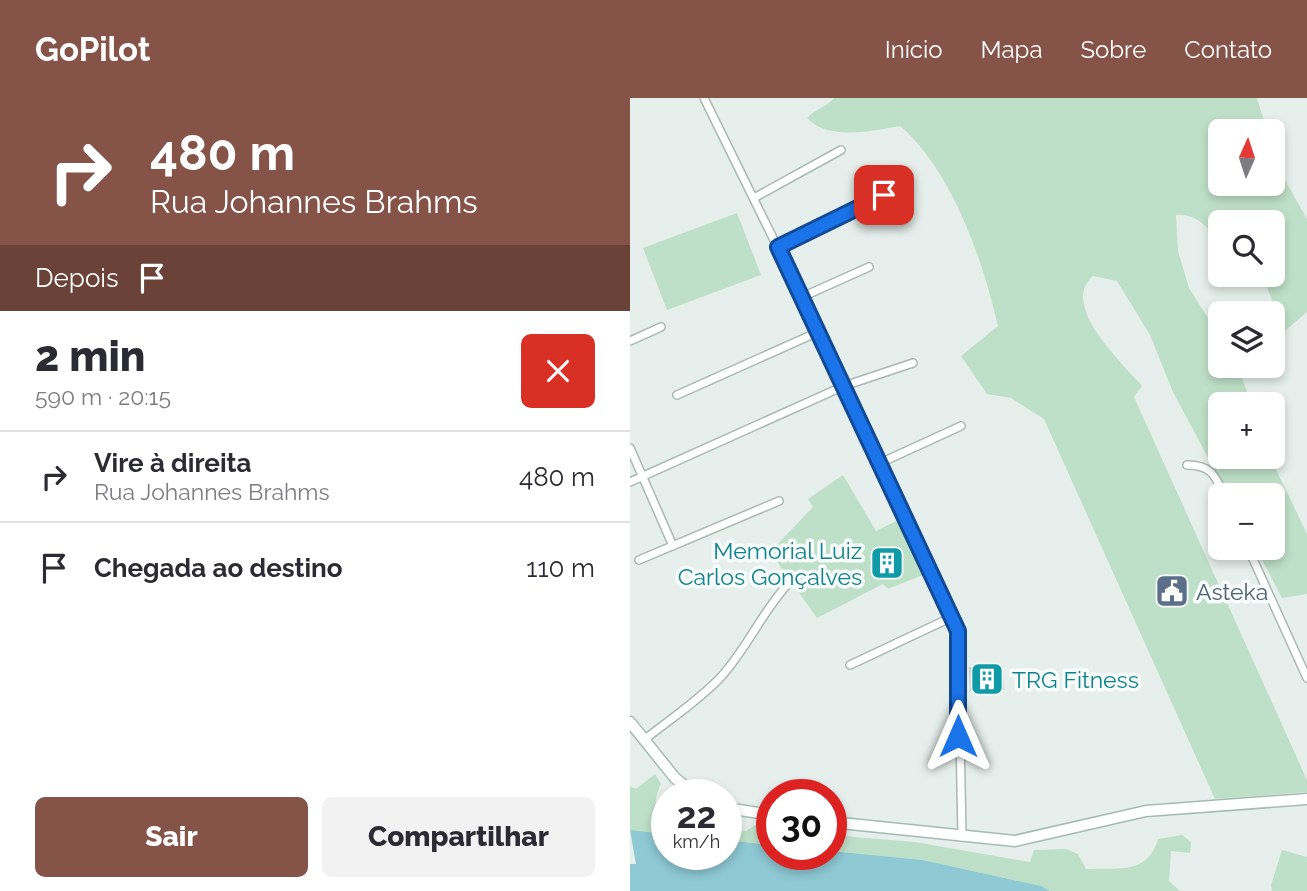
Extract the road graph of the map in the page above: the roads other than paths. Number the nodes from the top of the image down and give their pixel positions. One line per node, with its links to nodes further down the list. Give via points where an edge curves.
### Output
1 (704, 98): 4 (street)
2 (841, 150): 4 (street)
3 (884, 195): 5 (street)
4 (754, 198): 5 (street)
5 (778, 247): 7 (street)
6 (869, 267): 7 (street)
7 (802, 297): 9 (street)
8 (661, 327): 10 (street)
9 (818, 332): 12 (street); 13 (street)
10 (631, 338)
11 (913, 363): 12 (street)
12 (844, 386): 16 (street); 18 (street)
13 (677, 395)
14 (961, 426): 16 (street)
15 (630, 448): 18 (street)
16 (878, 464): 26 (street)
17 (1187, 465): 20 (street, via 1203,465)
18 (644, 475): 19 (street); 22 (street)
19 (630, 482)
20 (1218, 483)
21 (779, 501): 22 (street)
22 (673, 546): 24 (street)
23 (1253, 560): 28 (street)
24 (639, 561)
25 (787, 586): 30 (street, via 719,679)
26 (953, 617): 27 (street); 34 (street, via 958,631)
27 (850, 665)
28 (1307, 678)
29 (630, 722): 30 (street)
30 (644, 740): 31 (street)
31 (676, 779)
32 (1307, 799): 34 (street, via 1146,811 1015,841)
33 (847, 824): 34 (street)
34 (962, 838)

